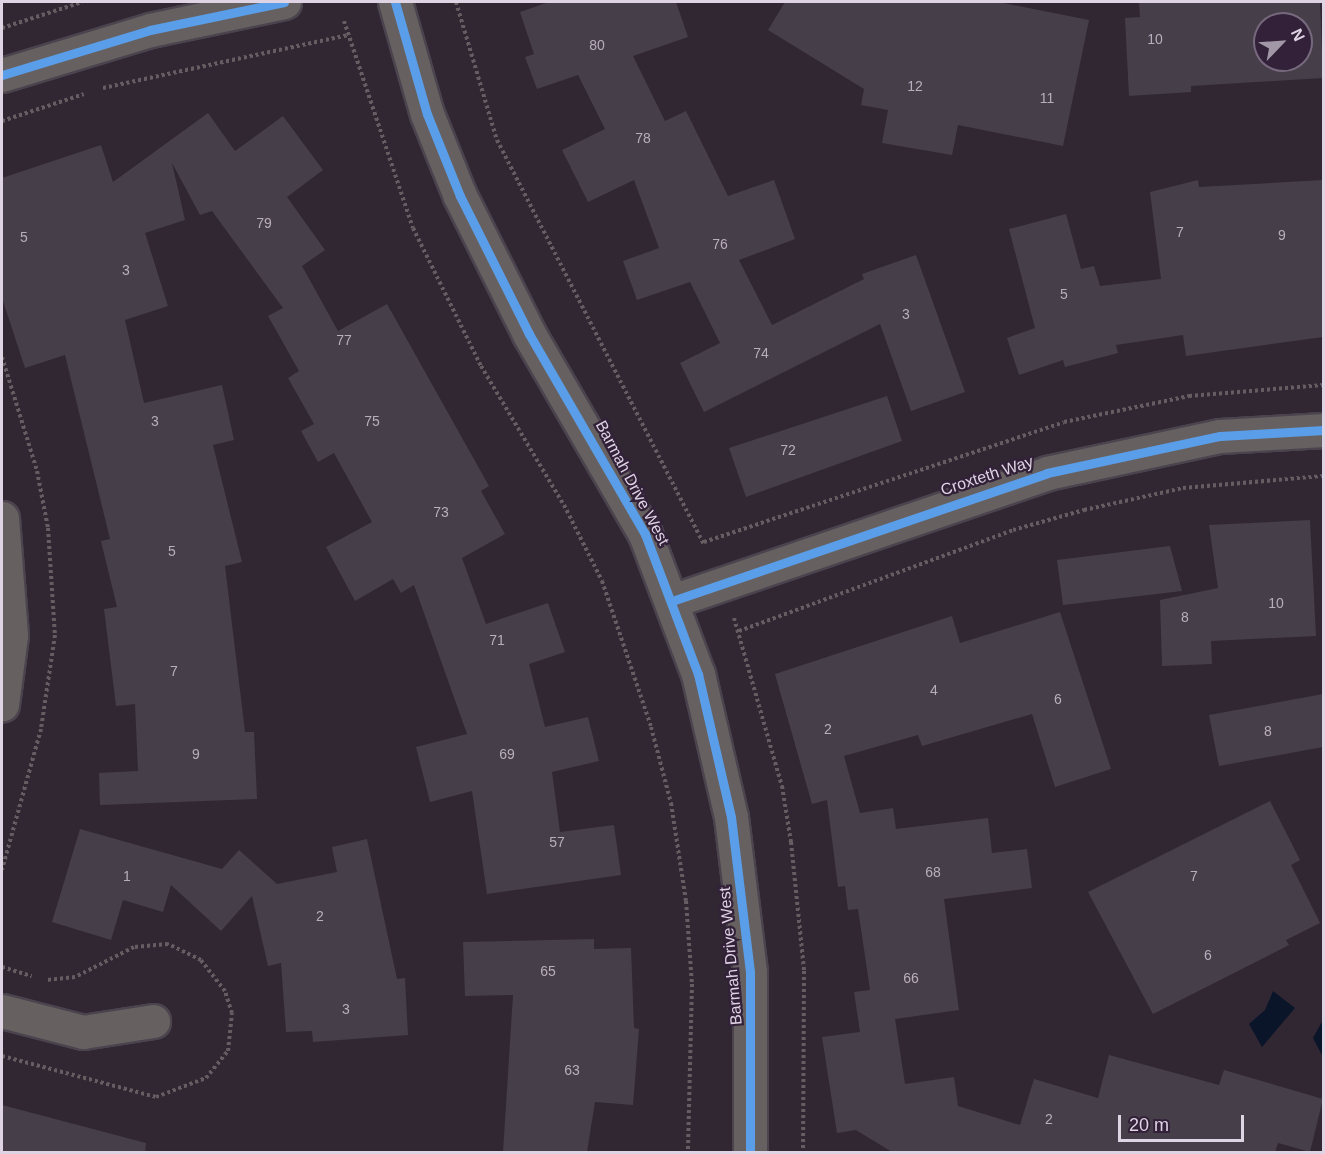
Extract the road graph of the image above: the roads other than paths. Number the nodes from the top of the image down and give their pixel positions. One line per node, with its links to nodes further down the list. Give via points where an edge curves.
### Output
1 (284, 2): 3 (street, via 150,30)
2 (395, 2): 6 (street, Barmah Drive West, via 428,114 464,207 529,334 612,469)
3 (2, 75)
4 (1323, 430): 6 (street, Croxteth Way, via 1220,436 1047,473)
5 (2, 518): 7 (street, via 11,634)
6 (672, 601): 10 (street, Barmah Drive West, via 698,674 731,817 750,972)
7 (2, 704)
8 (2, 1011): 9 (street, via 83,1032)
9 (153, 1022)
10 (750, 1152)

